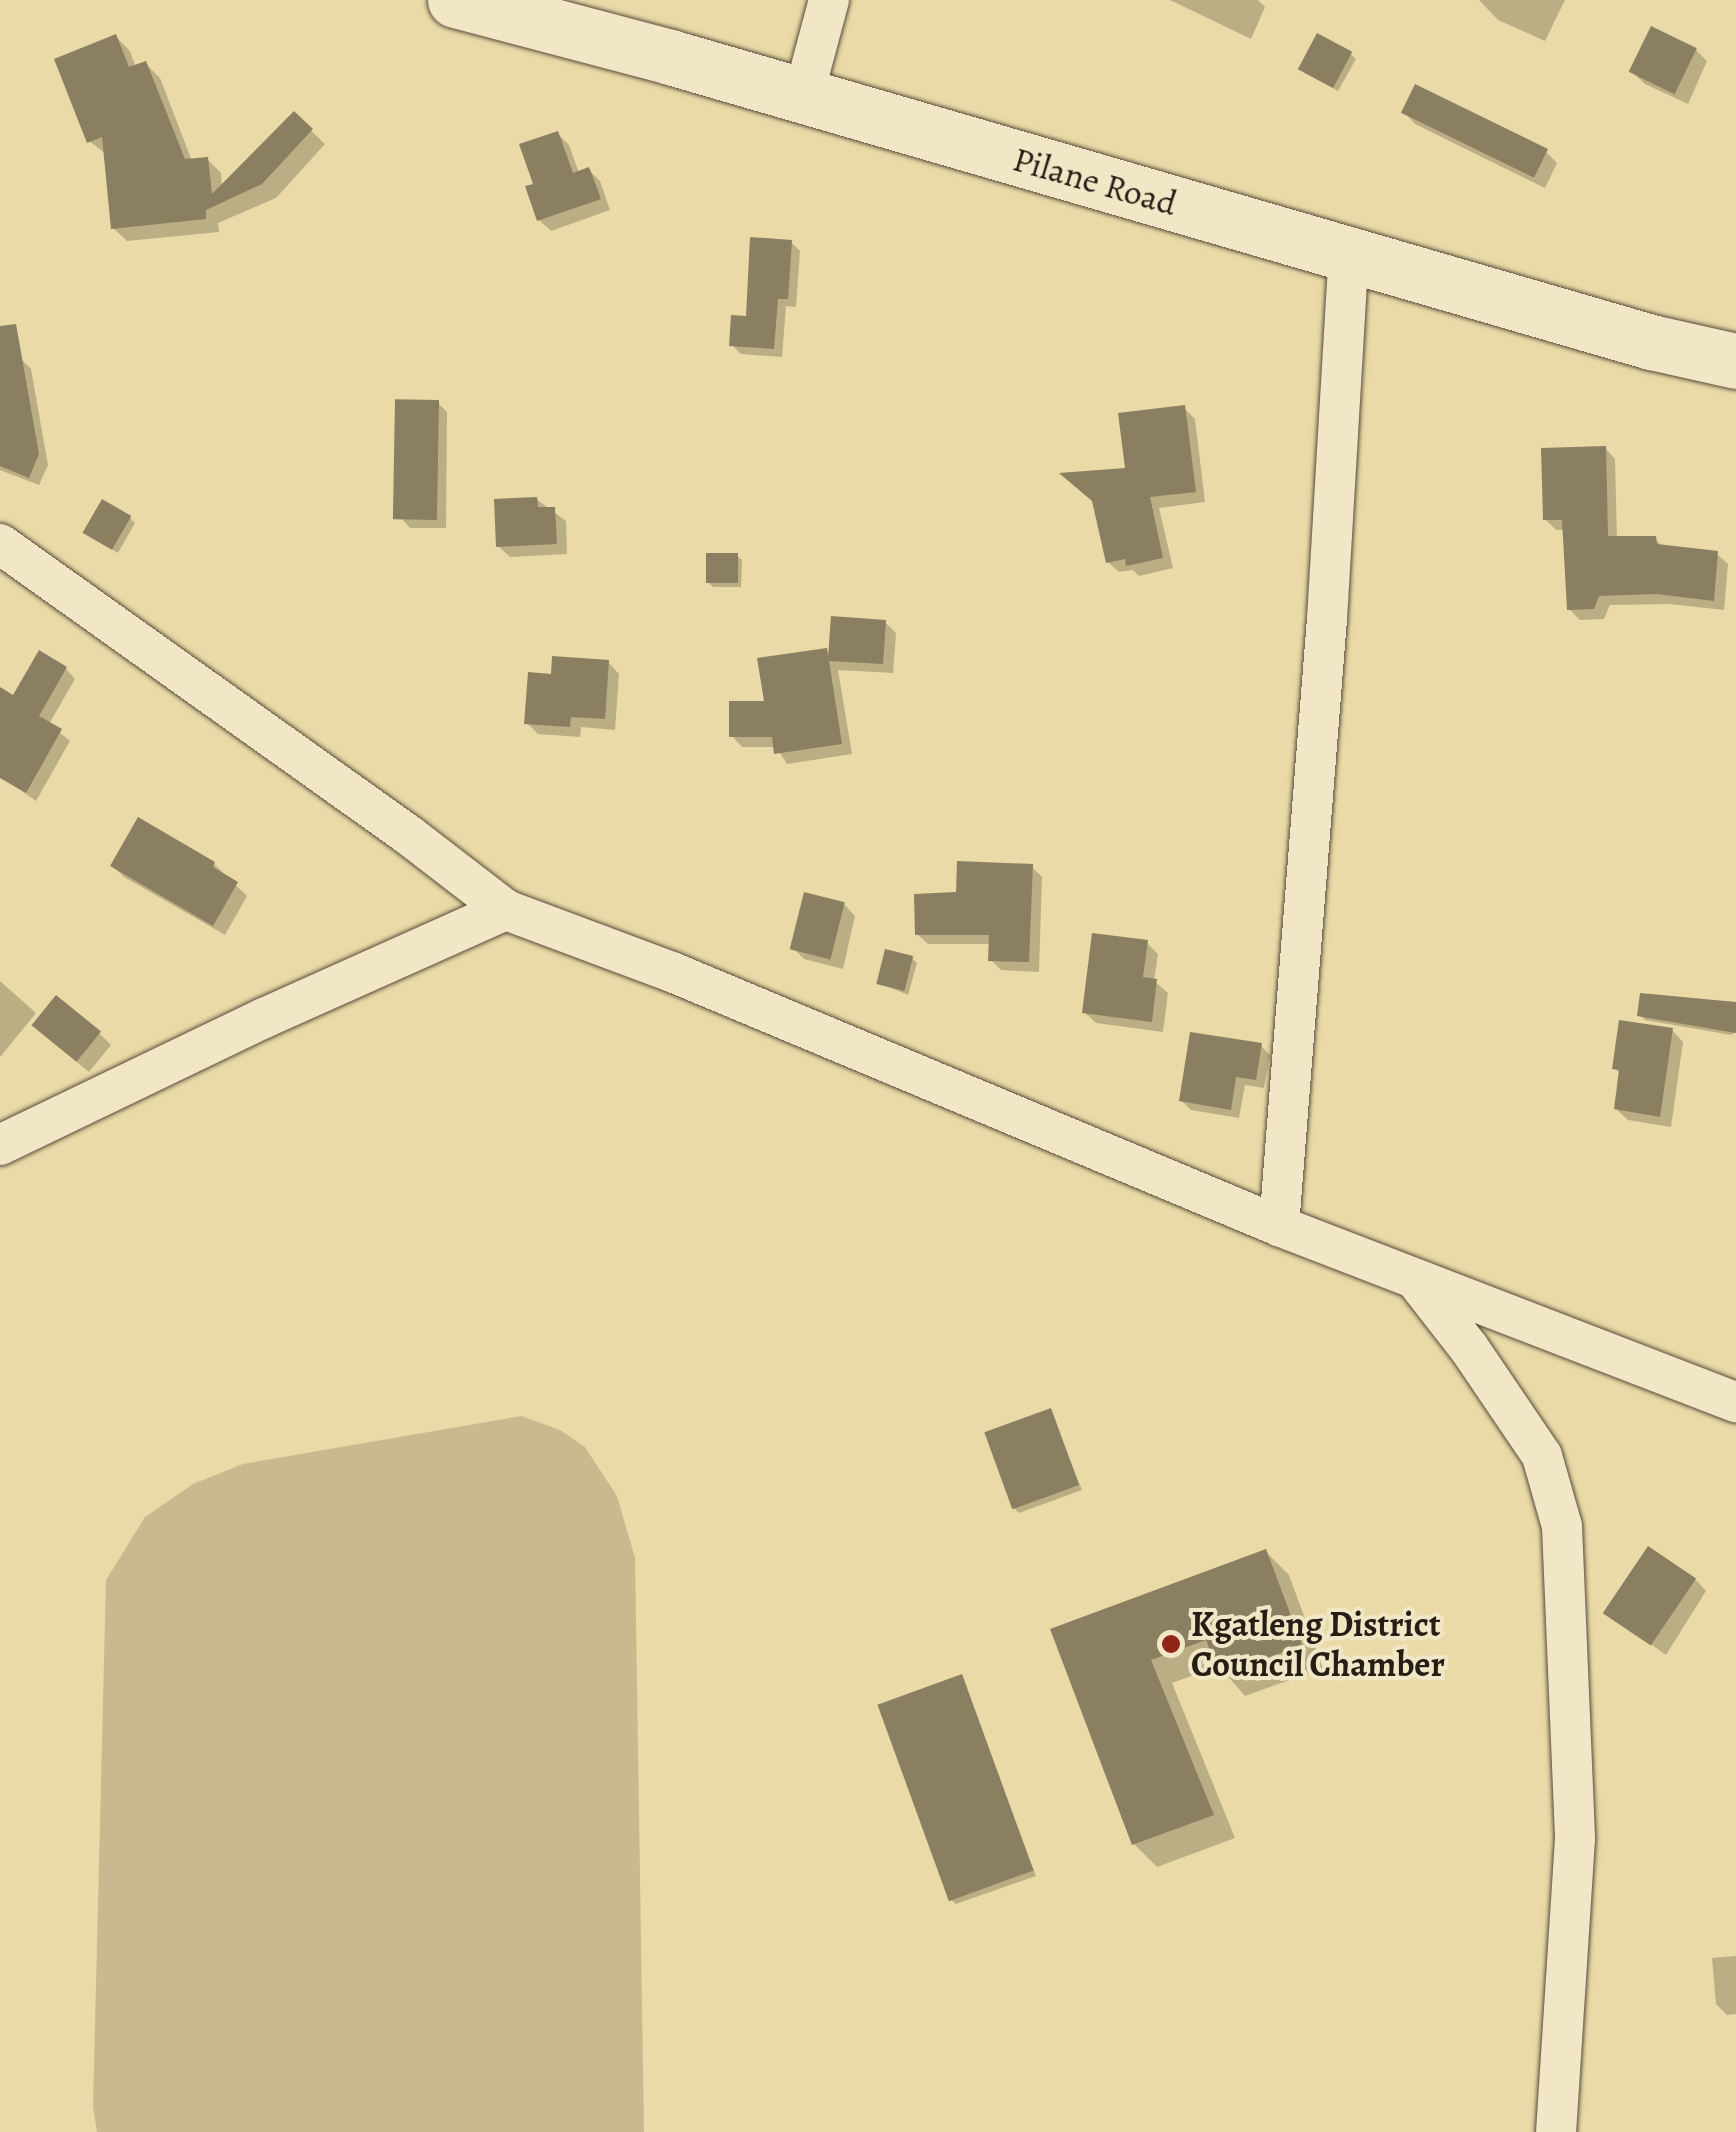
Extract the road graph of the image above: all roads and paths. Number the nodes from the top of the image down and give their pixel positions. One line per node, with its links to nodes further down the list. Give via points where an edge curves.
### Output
1 (455, 0): 3 (main road, Pilane Road)
2 (828, 0): 3 (street)
3 (803, 97): 4 (main road, Pilane Road)
4 (1349, 254): 5 (main road, Pilane Road); 9 (street)
5 (1736, 361)
6 (0, 544): 7 (street)
7 (506, 910): 8 (street); 9 (street, via 672,972)
8 (0, 1146)
9 (1279, 1226): 10 (street)
10 (1415, 1279): 11 (street); 12 (street, via 1542,1456 1562,1526 1575,1838)
11 (1736, 1402)
12 (1556, 2132)

